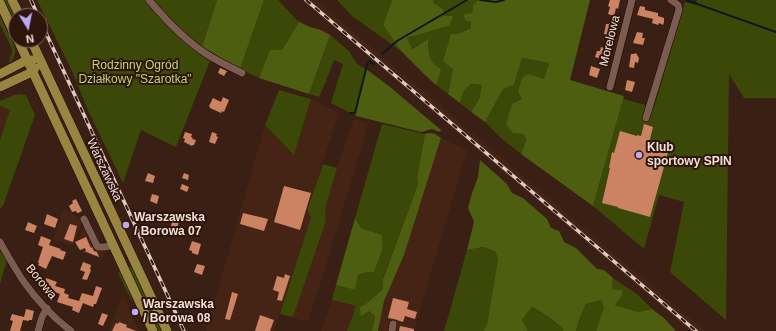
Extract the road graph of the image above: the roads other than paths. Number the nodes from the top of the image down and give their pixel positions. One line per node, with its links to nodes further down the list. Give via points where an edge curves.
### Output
1 (148, 0): 11 (street, via 197,47)
2 (632, 0): 14 (street, Morelowa)
3 (672, 0): 15 (street, via 678,5 678,14)
4 (0, 3): 5 (main road)
5 (8, 20)
6 (22, 48): 8 (main road, Warszawska)
7 (35, 48): 9 (main road, Warszawska)
8 (27, 60): 9 (main road); 10 (main road, Warszawska); 12 (main road)
9 (40, 60): 10 (main road); 23 (main road, Warszawska)
10 (32, 72): 13 (main road); 18 (main road, Warszawska)
11 (242, 73)
12 (0, 74)
13 (0, 86)
14 (610, 87)
15 (646, 118)
16 (84, 219): 18 (street, via 98,247)
17 (0, 242): 19 (street, Borowa, via 31,291)
18 (113, 245): 22 (main road, Warszawska)
19 (47, 308): 20 (street); 21 (street, Borowa)
20 (38, 331)
21 (71, 331)
22 (153, 331)
23 (167, 331)

